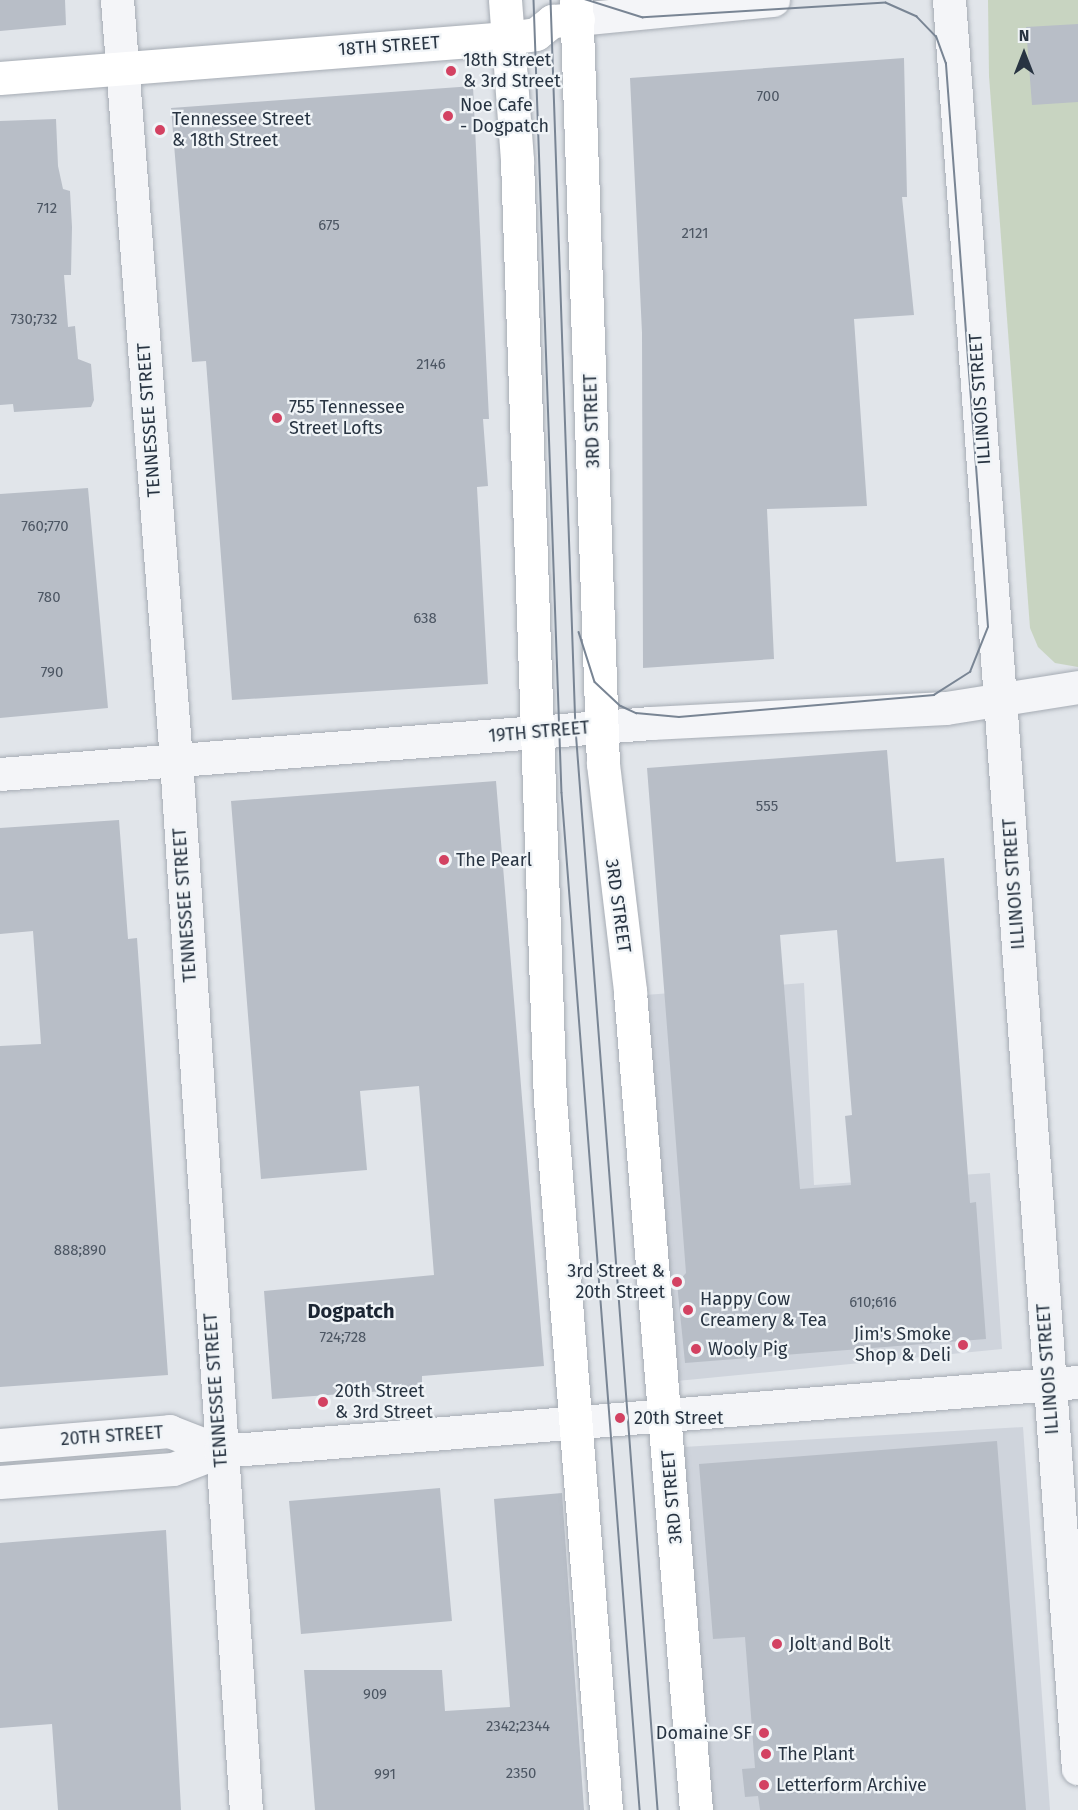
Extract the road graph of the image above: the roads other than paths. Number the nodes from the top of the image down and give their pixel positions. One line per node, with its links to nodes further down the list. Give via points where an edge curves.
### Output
1 (117, 0): 7 (street, TENNESSEE STREET)
2 (505, 0): 6 (main road)
3 (773, 0): 5 (street, 18TH STREET)
4 (949, 0): 10 (street, ILLINOIS STREET)
5 (577, 9): 6 (main road, 18TH STREET, via 536,34); 11 (main road, 3RD STREET)
6 (508, 38): 7 (main road, 18TH STREET); 12 (main road, via 519,207)
7 (122, 68): 8 (main road, 18TH STREET); 13 (street, TENNESSEE STREET)
8 (0, 78)
9 (1078, 687): 10 (street, 19TH STREET)
10 (1003, 698): 11 (street, 19TH STREET, via 946,708); 15 (street, ILLINOIS STREET)
11 (601, 727): 12 (street, 19TH STREET); 16 (main road, 3RD STREET)
12 (535, 732): 13 (street, 19TH STREET); 17 (main road, via 550,1100)
13 (176, 760): 14 (street, 19TH STREET); 19 (street, TENNESSEE STREET)
14 (0, 774)
15 (1064, 1383): 16 (street, 20TH STREET); 21 (street, ILLINOIS STREET)
16 (666, 1419): 17 (street, 20TH STREET); 24 (main road, 3RD STREET)
17 (576, 1425): 19 (street, 20TH STREET); 23 (main road)
18 (0, 1445): 19 (street, 20TH STREET, via 169,1431)
19 (220, 1451): 20 (street, 20TH STREET, via 173,1469); 22 (street, TENNESSEE STREET)
20 (0, 1482)
21 (1078, 1768)
22 (246, 1810)
23 (606, 1810)
24 (696, 1810)

